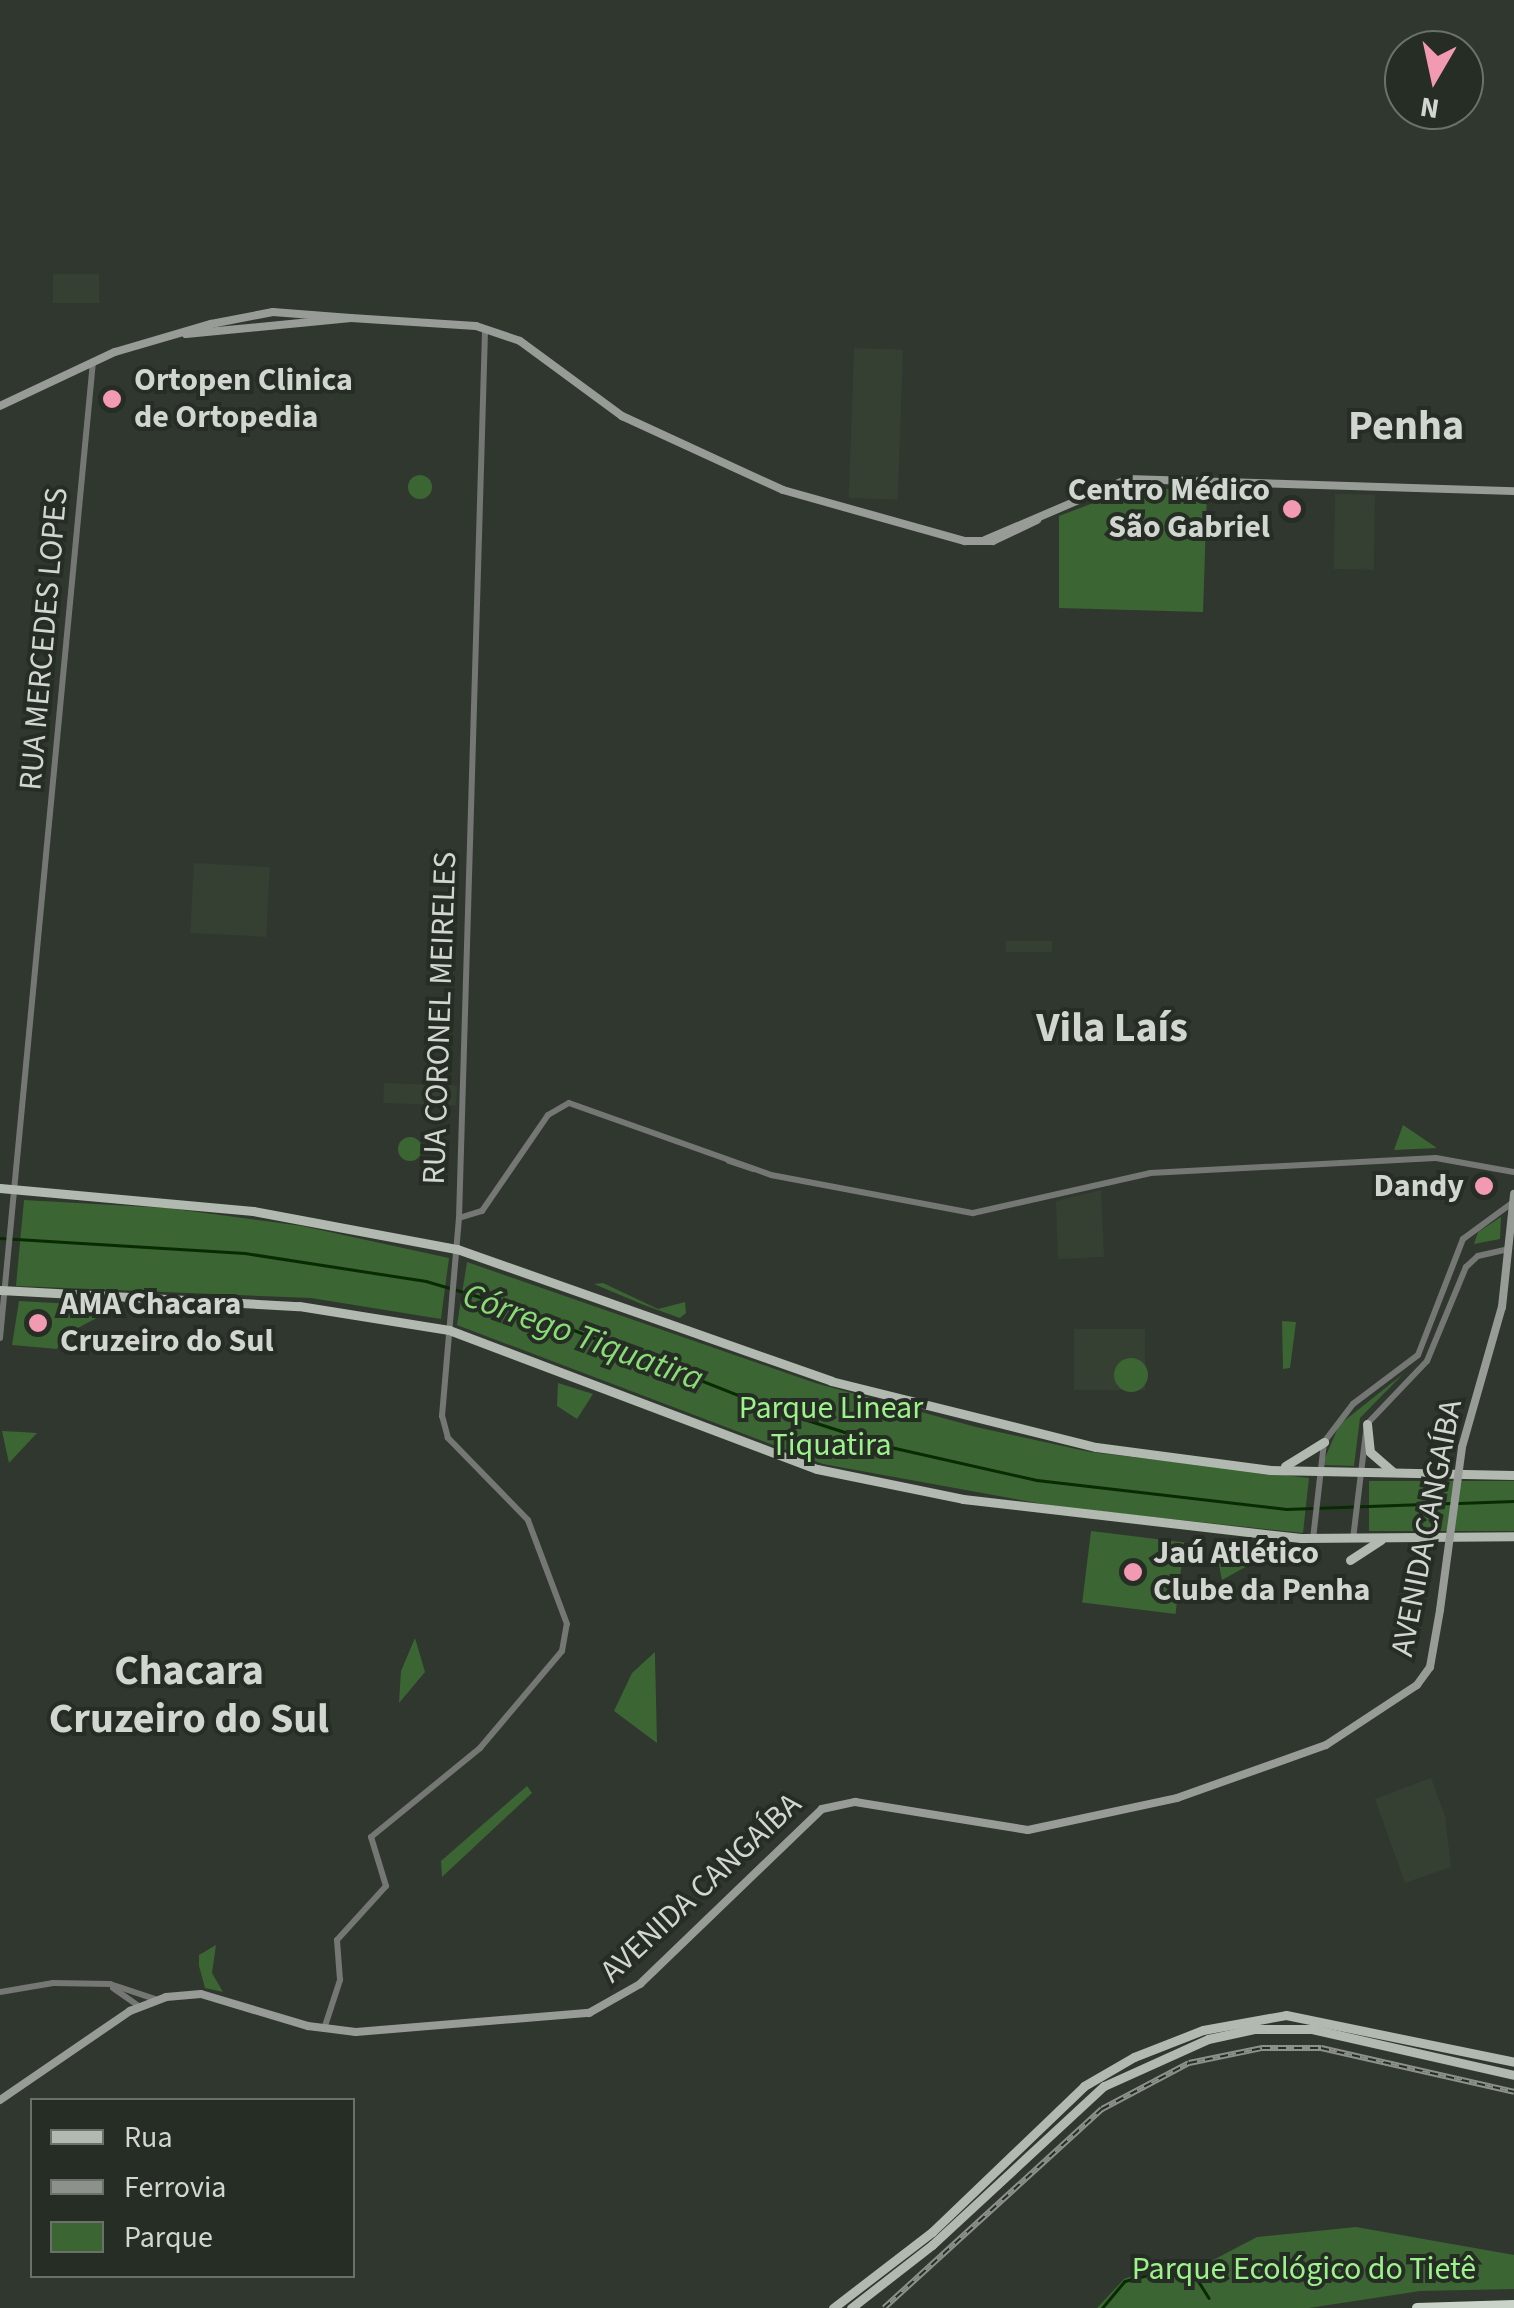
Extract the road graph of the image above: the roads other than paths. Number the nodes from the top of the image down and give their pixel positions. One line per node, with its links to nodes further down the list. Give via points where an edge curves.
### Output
1 (485, 329): 2 (main road, via 449,321 273,312); 4 (main road, via 520,342 607,408 764,483 954,539 985,540 1128,479); 9 (street, RUA CORONEL MEIRELES)
2 (92, 362): 3 (main road); 7 (street, RUA MERCEDES LOPES)
3 (0, 406)
4 (1514, 491)
5 (1514, 1172): 9 (street, via 1436,1158 1150,1173 972,1213 751,1168 576,1104 548,1116 491,1202)
6 (0, 1188): 7 (main road)
7 (17, 1188): 12 (main road, via 253,1210); 14 (street, RUA MERCEDES LOPES)
8 (1513, 1198): 10 (street); 11 (main road, AVENIDA CANGAÍBA)
9 (459, 1218): 12 (street, RUA CORONEL MEIRELES)
10 (1464, 1240): 13 (street); 18 (street, via 1418,1354 1353,1404)
11 (1509, 1249): 13 (street); 33 (main road, AVENIDA CANGAÍBA, bridge, via 1500,1319 1462,1446 1430,1667 1417,1686 1347,1734 1156,1804 1034,1830 838,1804 809,1816 640,1984 600,2009 568,2017)
12 (457, 1250): 15 (street, RUA CORONEL MEIRELES); 19 (main road, via 831,1382 1096,1447)
13 (1478, 1256): 17 (street, via 1462,1275 1427,1361)
14 (3, 1291): 15 (main road, via 299,1306); 16 (street, RUA MERCEDES LOPES)
15 (449, 1330): 24 (main road, via 844,1476 1188,1530); 33 (street, RUA CORONEL MEIRELES, via 444,1428 528,1520 564,1604 566,1639 554,1663 454,1774 371,1836 386,1886 337,1940 340,1980)
16 (0, 1338)
17 (1368, 1424): 21 (main road, via 1370,1452); 23 (street)
18 (1324, 1442): 19 (main road, via 1302,1462); 20 (street)
19 (1270, 1470): 20 (main road)
20 (1317, 1475): 23 (main road); 24 (street)
21 (1400, 1475): 22 (main road); 23 (main road)
22 (1514, 1475)
23 (1359, 1478): 26 (street)
24 (1313, 1534): 26 (main road)
25 (1514, 1536): 27 (main road)
26 (1354, 1539): 27 (main road)
27 (1382, 1539): 28 (main road)
28 (1350, 1560)
29 (102, 1984): 30 (street, via 53,1982); 31 (street, via 128,1986); 32 (street, via 126,1992)
30 (0, 1992)
31 (155, 2000): 32 (main road, AVENIDA CANGAÍBA); 33 (main road, AVENIDA CANGAÍBA, via 201,1994)
32 (138, 2006): 36 (main road, AVENIDA CANGAÍBA)
33 (323, 2030)
34 (1514, 2062): 38 (main road, via 1286,2015 1203,2030 1084,2086 932,2232)
35 (1514, 2075): 39 (main road, via 1312,2029 1254,2029 1208,2039 1104,2086 932,2245)
36 (0, 2100)
37 (1514, 2305): 40 (highway)
38 (833, 2308)
39 (851, 2308)
40 (1418, 2308)

